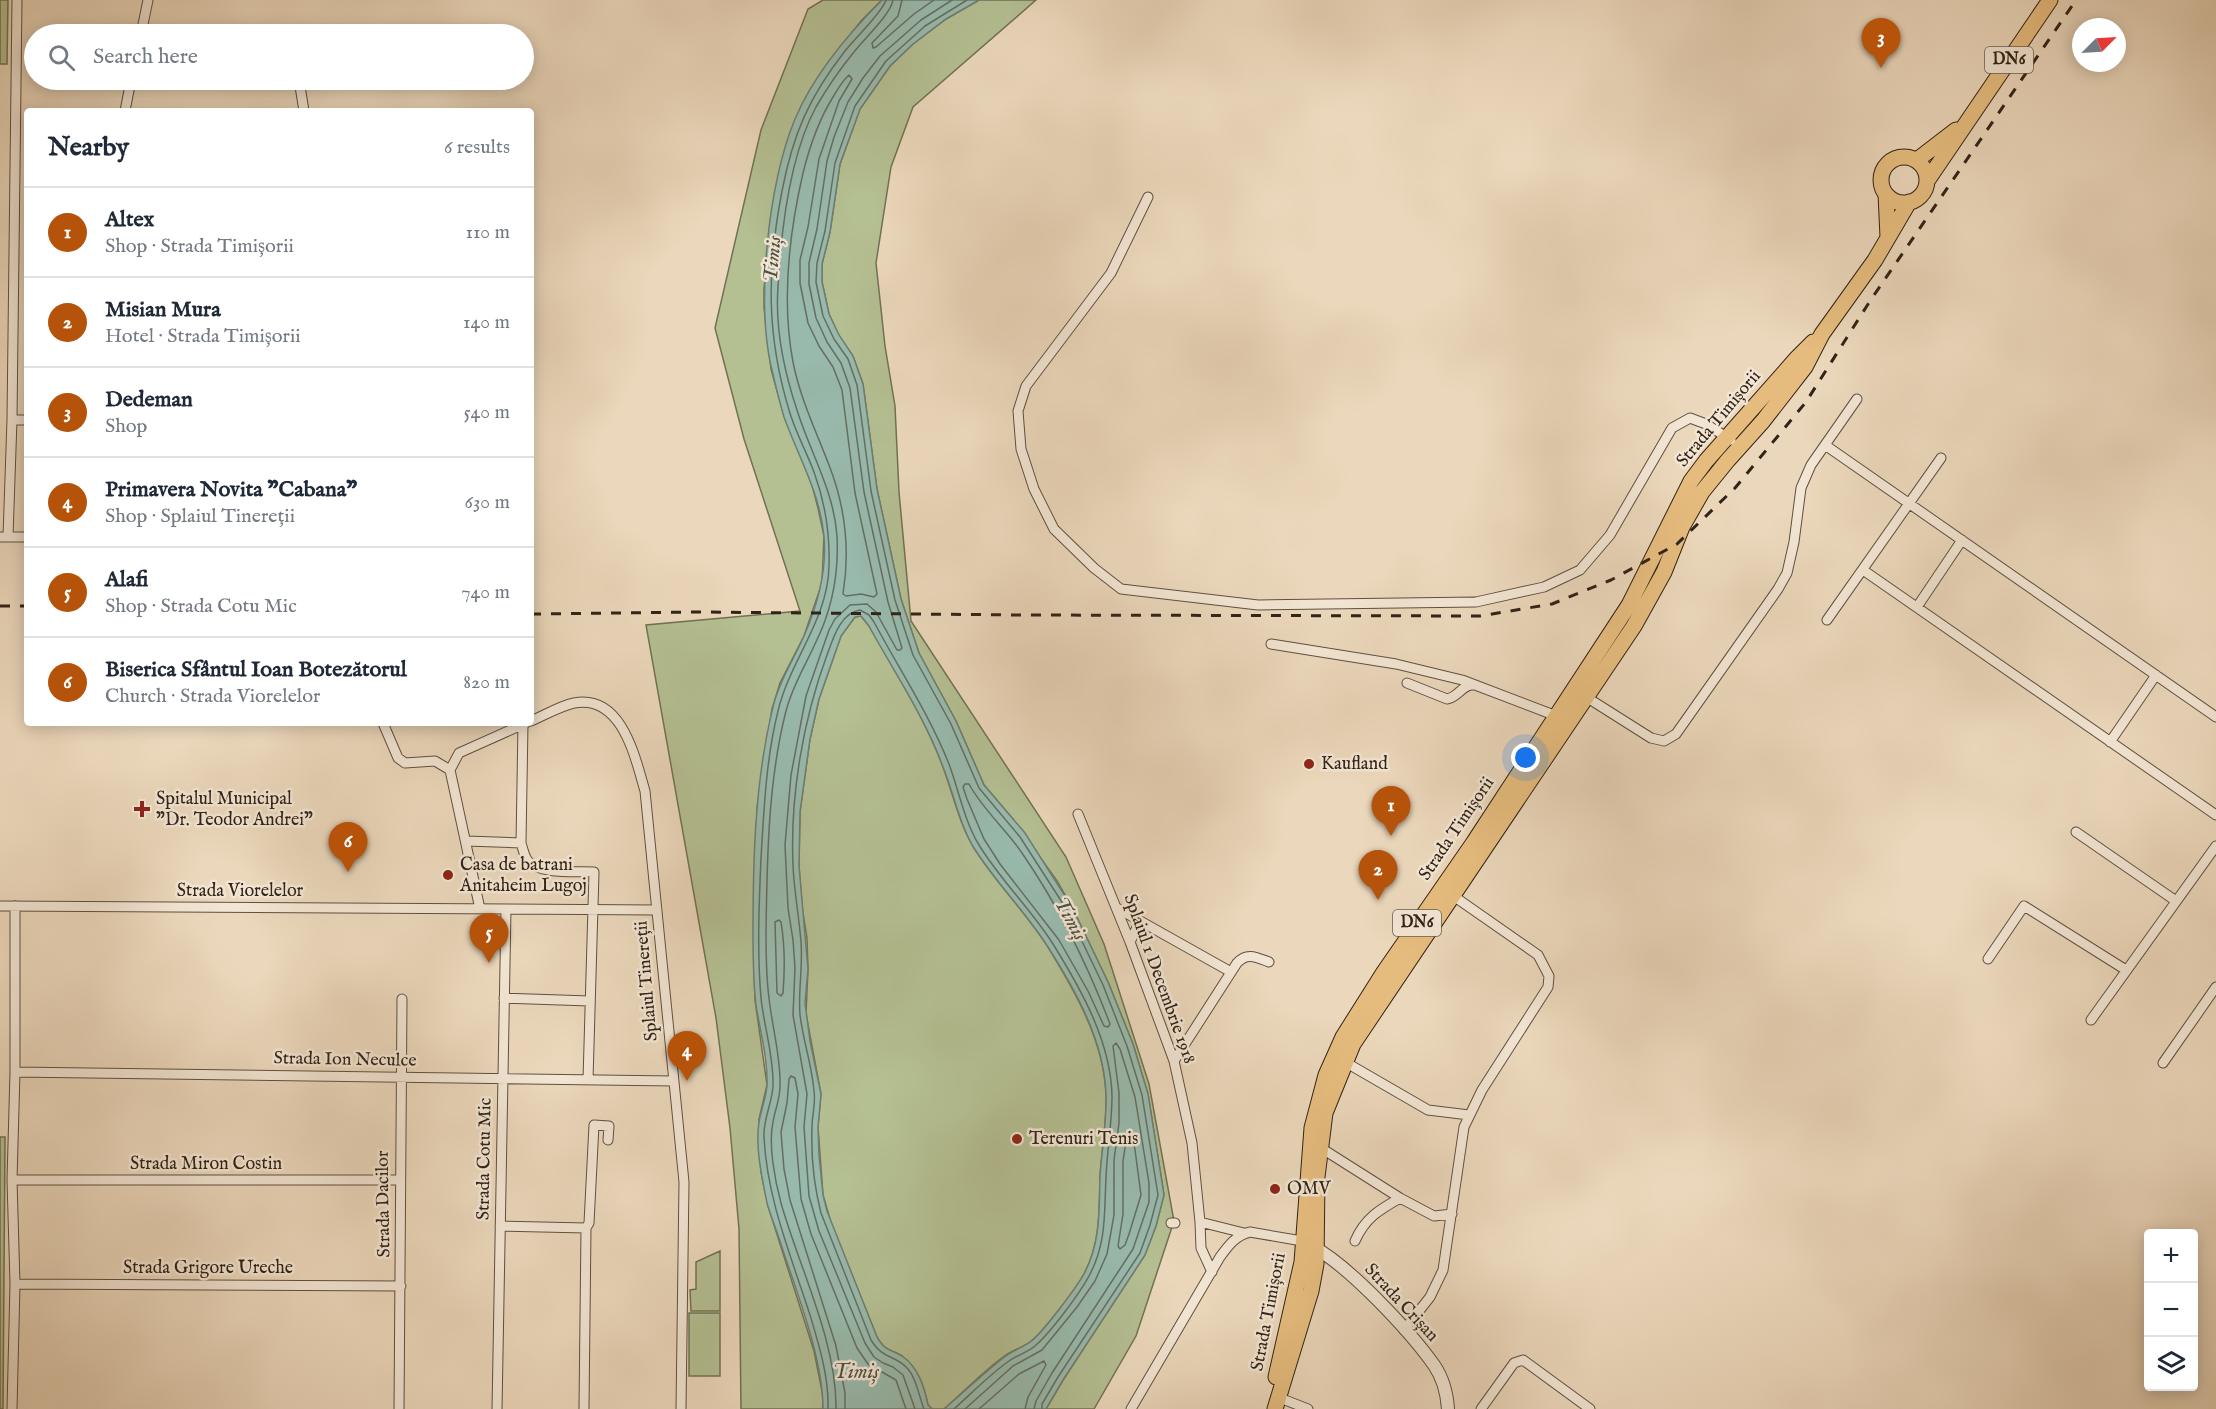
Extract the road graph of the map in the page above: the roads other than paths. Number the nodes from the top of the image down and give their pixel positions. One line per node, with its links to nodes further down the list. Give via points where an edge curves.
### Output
1 (17, 0): 18 (street)
2 (148, 0): 4 (street)
3 (2050, 0): 9 (main road, DN6)
4 (143, 24)
5 (129, 90): 7 (street)
6 (301, 90): 8 (street)
7 (126, 108)
8 (304, 108)
9 (1967, 120): 10 (main road, DN6); 11 (main road, DN6)
10 (1917, 160): 11 (main road, via 1925,169); 12 (main road, via 1899,157 1887,165 1881,178)
11 (1927, 181): 14 (main road, via 1924,192)
12 (1886, 194): 14 (main road, via 1896,201); 15 (main road)
13 (1149, 197): 20 (street, via 1111,273 1026,386 1018,411 1021,449 1053,529 1121,589 1258,605 1476,602 1544,587 1580,570 1610,535 1672,428 1690,418)
14 (1909, 202): 15 (main road, Strada Timișorii / DN6)
15 (1888, 237): 16 (main road, Strada Timișorii / DN6)
16 (1822, 334): 20 (main road, Strada Timișorii / DN6); 22 (main road, Strada Timișorii / DN6, via 1805,367)
17 (1857, 399): 21 (street)
18 (12, 420): 19 (street); 25 (street)
19 (24, 420)
20 (1727, 437): 22 (street); 35 (main road, Strada Timișorii / DN6, via 1691,482)
21 (1825, 445): 24 (street); 35 (street, via 1801,488 1794,542 1778,589 1676,734 1664,741 1651,738)
22 (1740, 446): 35 (main road, Strada Timișorii / DN6, via 1702,492 1650,599)
23 (1941, 458): 24 (street)
24 (1909, 504): 27 (street); 28 (street)
25 (4, 537): 26 (street)
26 (24, 537)
27 (1962, 540): 29 (street); 32 (street)
28 (1863, 570): 29 (street); 30 (street)
29 (1917, 607): 42 (street)
30 (1827, 620)
31 (1271, 644): 34 (street, via 1396,664)
32 (2156, 675): 36 (street); 42 (street)
33 (1407, 682): 34 (street, via 1447,699)
34 (1474, 685): 37 (street)
35 (1580, 694): 37 (main road, Strada Timișorii / DN6)
36 (2216, 717)
37 (1563, 718): 50 (main road, Strada Timișorii / DN6); 89 (main road, Strada Timișorii / DN6, via 1384,972 1343,1037 1323,1083 1312,1128)
38 (534, 720): 58 (street, Splaiul Tinereții, via 573,704 588,703 603,706 620,724 632,747 645,791)
39 (384, 726): 43 (street, via 398,758 405,762 435,761)
40 (520, 726): 43 (street, via 459,753)
41 (527, 726): 48 (street)
42 (2110, 742): 45 (street)
43 (450, 770): 47 (street)
44 (1078, 814): 54 (street, Splaiul 1 Decembrie 1918)
45 (2216, 815)
46 (2076, 832): 51 (street)
47 (466, 841): 48 (street); 55 (street)
48 (521, 843): 57 (street, via 528,861 536,867 594,872)
49 (2216, 846): 51 (street)
50 (1452, 895): 71 (main road, Strada Timișorii / DN6); 78 (street, via 1538,955 1549,976 1548,987)
51 (2176, 901): 63 (street)
52 (0, 906): 53 (street, Strada Viorelelor)
53 (15, 906): 55 (street, Strada Viorelelor); 73 (street)
54 (1117, 908): 59 (street); 60 (street, Splaiul 1 Decembrie 1918)
55 (480, 909): 56 (street, Strada Viorelelor)
56 (506, 909): 57 (street, Strada Viorelelor); 66 (street, Strada Cotu Mic)
57 (592, 910): 58 (street, Strada Viorelelor); 68 (street)
58 (657, 910): 77 (street, Splaiul Tinereții)
59 (1140, 921): 60 (street); 64 (street)
60 (1130, 942): 70 (street, Splaiul 1 Decembrie 1918)
61 (1988, 959): 63 (street, via 2024,906)
62 (1269, 962): 64 (street, via 1252,955 1243,957)
63 (2126, 970): 69 (street)
64 (1231, 972): 70 (street)
65 (2216, 987): 72 (street)
66 (504, 998): 68 (street); 75 (street, Strada Cotu Mic)
67 (402, 999): 74 (street, Strada Dacilor)
68 (590, 1001): 76 (street)
69 (2091, 1020)
70 (1174, 1061): 85 (street, Splaiul 1 Decembrie 1918, via 1192,1143)
71 (1345, 1062): 78 (street, via 1428,1110); 80 (main road, Strada Timișorii / DN6, via 1325,1113)
72 (2163, 1063)
73 (15, 1072): 74 (street, Strada Ion Neculce); 81 (street)
74 (401, 1077): 75 (street, Strada Ion Neculce); 82 (street, Strada Dacilor)
75 (503, 1080): 76 (street, Strada Ion Neculce); 86 (street, Strada Cotu Mic)
76 (588, 1080): 77 (street, Strada Ion Neculce)
77 (673, 1081): 101 (street, Splaiul Tinereții, via 684,1182)
78 (1470, 1115): 84 (street, via 1464,1127)
79 (609, 1140): 87 (street, via 609,1126 594,1125)
80 (1321, 1148): 83 (street); 91 (main road, Strada Timișorii / DN6, via 1317,1178)
81 (12, 1180): 82 (street, Strada Miron Costin); 93 (street)
82 (399, 1180): 94 (street, Strada Dacilor)
83 (1401, 1198): 84 (street, via 1434,1216); 90 (street, via 1369,1218)
84 (1452, 1214): 95 (street, via 1443,1270 1430,1297)
85 (1200, 1222): 88 (street); 92 (street, Splaiul 1 Decembrie 1918, via 1201,1248)
86 (500, 1226): 87 (street); 99 (street, Strada Cotu Mic)
87 (586, 1228): 100 (street)
88 (1244, 1233): 89 (street); 92 (street, via 1232,1241)
89 (1302, 1241): 91 (street, Strada Crișan); 103 (main road, Strada Timișorii / DN6, via 1298,1286)
90 (1355, 1241)
91 (1318, 1250): 95 (street, Strada Crișan); 96 (main road, Strada Timișorii / DN6, via 1311,1291)
92 (1212, 1272): 102 (street)
93 (15, 1284): 94 (street, Strada Grigore Ureche); 97 (street)
94 (401, 1286): 98 (street, Strada Dacilor)
95 (1404, 1330): 105 (street, Strada Crișan, via 1434,1366)
96 (1278, 1404): 104 (street)
97 (12, 1409)
98 (399, 1409)
99 (496, 1409)
100 (584, 1409)
101 (681, 1409)
102 (1131, 1409)
103 (1268, 1409)
104 (1308, 1409)
105 (1448, 1409)
106 (1481, 1409): 107 (street, via 1519,1360)
107 (1590, 1409)

